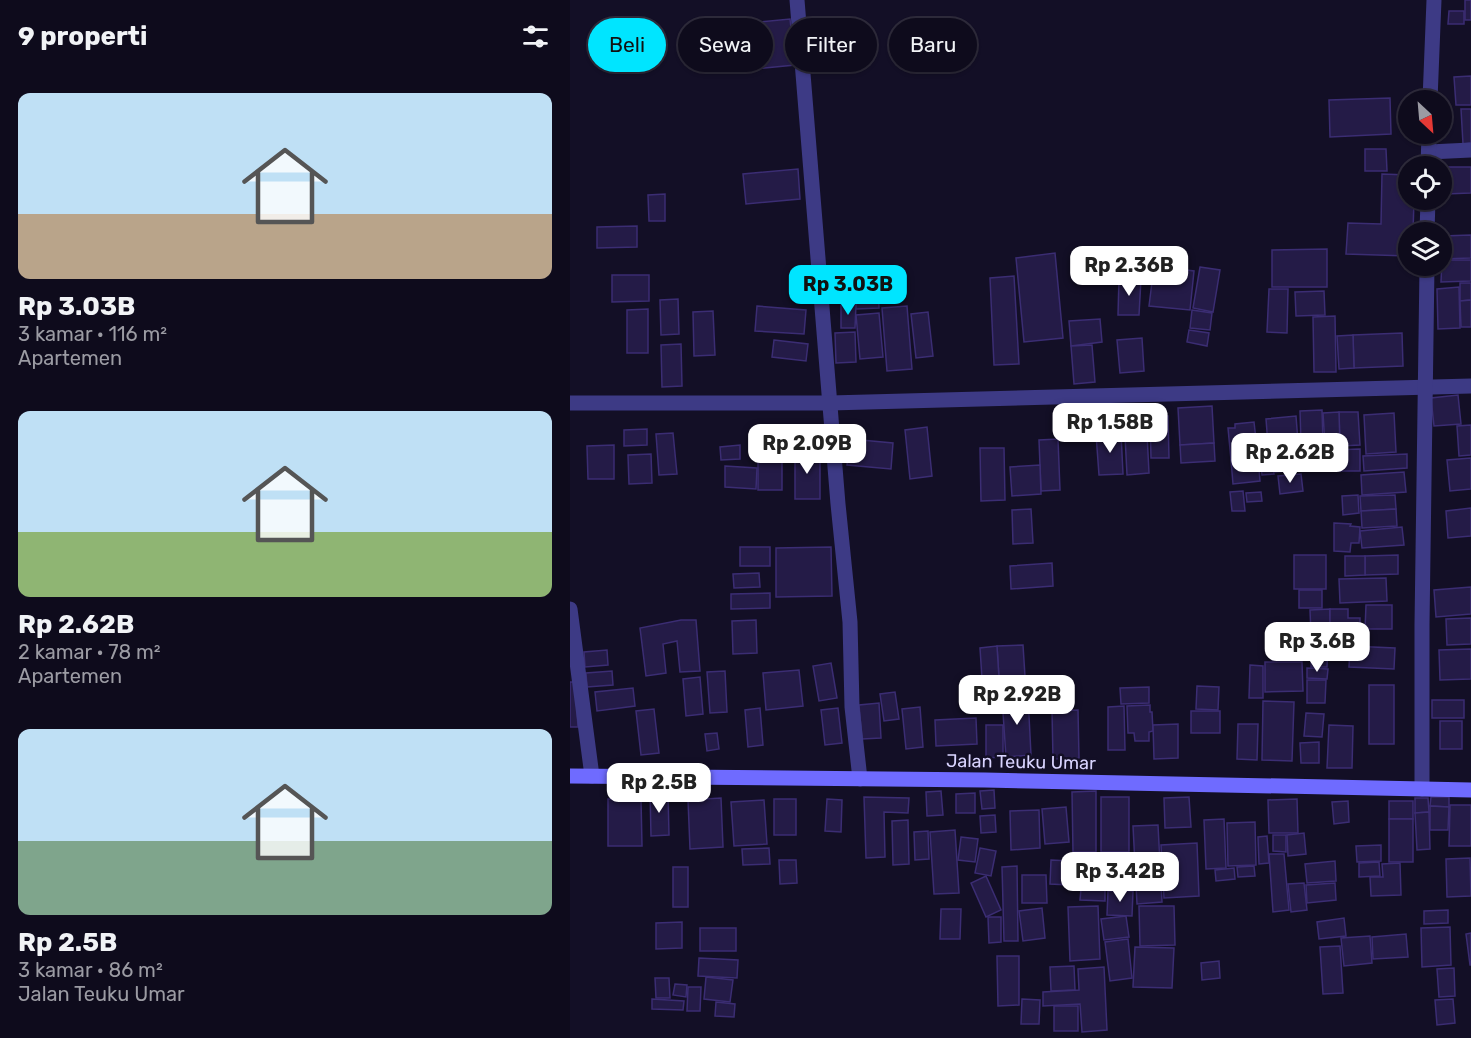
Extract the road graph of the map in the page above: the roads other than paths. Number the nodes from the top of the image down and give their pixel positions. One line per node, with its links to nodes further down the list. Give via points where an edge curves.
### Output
1 (797, 0): 10 (street)
2 (1434, 0): 3 (street)
3 (1430, 90)
4 (1471, 150): 5 (street)
5 (1442, 156)
6 (1427, 276): 7 (street)
7 (1426, 386): 8 (street); 10 (street); 15 (street)
8 (1471, 386)
9 (570, 403): 10 (street)
10 (830, 404): 14 (street)
11 (570, 609): 13 (street)
12 (570, 776): 13 (main road, Jalan Teuku Umar)
13 (592, 776): 14 (main road, Jalan Teuku Umar)
14 (860, 779): 15 (main road, Jalan Teuku Umar)
15 (1422, 789): 16 (main road, Jalan Teuku Umar)
16 (1471, 790)

